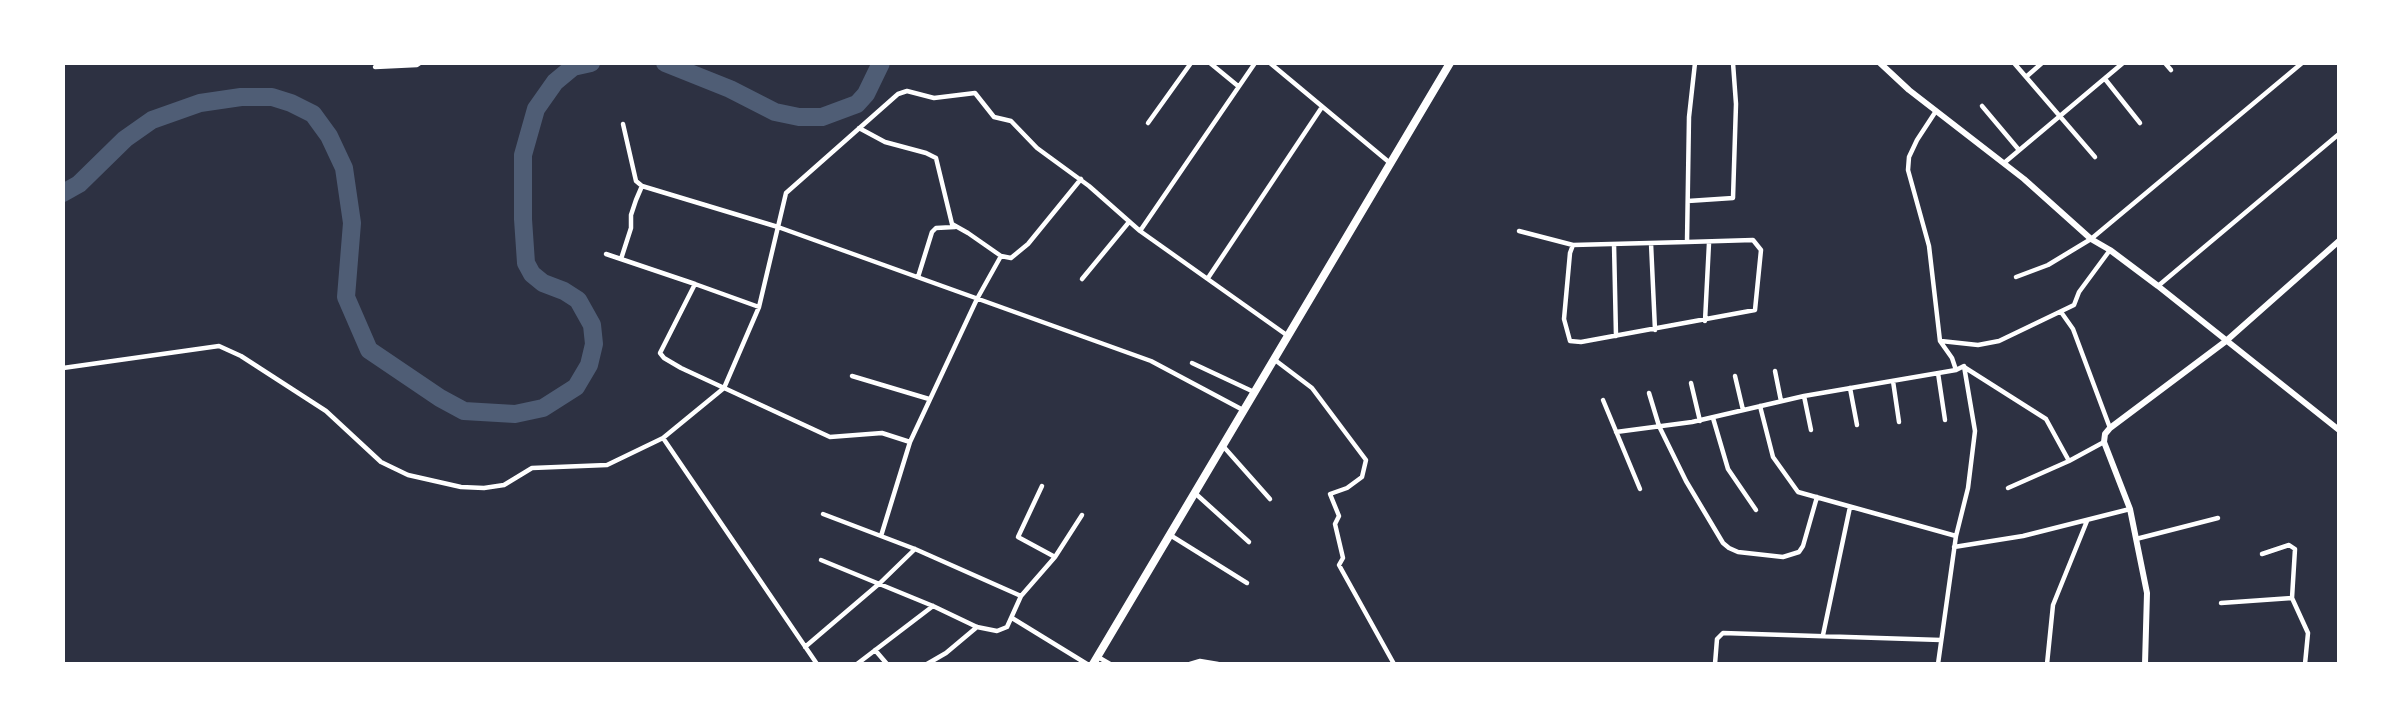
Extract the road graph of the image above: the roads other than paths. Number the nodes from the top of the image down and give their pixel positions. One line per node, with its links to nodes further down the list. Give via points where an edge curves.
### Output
1 (420, 63): 15 (street)
2 (1191, 63): 24 (street)
3 (1210, 63): 19 (street)
4 (1255, 63): 19 (street)
5 (1270, 63): 21 (street)
6 (1450, 63): 32 (main road)
7 (1695, 63): 35 (street)
8 (1733, 63): 35 (street, via 1733,198)
9 (1880, 63): 22 (street)
10 (2014, 63): 17 (street)
11 (2042, 63): 17 (street)
12 (2123, 63): 18 (street)
13 (2165, 63): 16 (street)
14 (2302, 63): 41 (street)
15 (375, 67)
16 (2171, 70)
17 (2026, 77): 23 (street)
18 (2105, 79): 23 (street); 25 (street)
19 (1238, 86): 39 (street)
20 (1982, 106): 29 (street)
21 (1322, 107): 32 (street); 54 (street)
22 (1936, 111): 31 (street); 65 (street, via 1917,140 1908,170 1929,246)
23 (2059, 117): 29 (street); 30 (street)
24 (1148, 123)
25 (2140, 123)
26 (623, 124): 34 (street, via 636,181)
27 (859, 128): 33 (street, via 903,92 934,98 975,93 994,117 1011,121 1037,148); 37 (street, via 789,188); 38 (street, via 937,159)
28 (2339, 134): 57 (street)
29 (2019, 150): 31 (street)
30 (2095, 157)
31 (2004, 163): 41 (street)
32 (1390, 164): 63 (main road)
33 (1081, 180): 36 (street); 50 (street, via 1028,244 1011,258)
34 (642, 186): 37 (street); 51 (street)
35 (1688, 201): 43 (street)
36 (1129, 222): 39 (street); 55 (street)
37 (778, 227): 52 (street); 59 (street)
38 (955, 227): 50 (street); 52 (street, via 932,232)
39 (1140, 231): 54 (street)
40 (1519, 231): 47 (street)
41 (2091, 239): 48 (street); 53 (street)
42 (2339, 241): 66 (street)
43 (1687, 242): 44 (street); 45 (street)
44 (1651, 243): 46 (street); 62 (street)
45 (1709, 243): 61 (street); 61 (street, via 1753,240 1761,250 1755,310)
46 (1614, 244): 47 (street); 64 (street)
47 (1573, 245): 64 (street, via 1564,319 1570,341)
48 (2110, 250): 57 (street); 60 (street, via 2079,292 2076,304)
49 (606, 254): 51 (street)
50 (1001, 256): 58 (street)
51 (621, 259): 56 (street)
52 (918, 277): 58 (street)
53 (2017, 277)
54 (1208, 278): 63 (street)
55 (1082, 279)
56 (695, 284): 59 (street); 78 (street, via 660,353)
57 (2158, 286): 66 (street)
58 (977, 299): 83 (street); 87 (street, via 1159,365)
59 (759, 307): 78 (street)
60 (2060, 312): 65 (street, via 1988,344); 95 (street, via 2073,330)
61 (1706, 321): 62 (street)
62 (1655, 330): 64 (street)
63 (1289, 337): 67 (main road)
64 (1616, 337)
65 (1940, 341): 71 (street)
66 (2226, 341): 95 (street); 97 (street)
67 (1275, 360): 80 (main road); 148 (street, via 1312,387 1366,460 1362,477 1330,494 1339,516 1335,524 1343,558 1339,566)
68 (1192, 363): 80 (street)
69 (1964, 366): 71 (street); 103 (street, via 2046,419); 119 (street, via 1975,436)
70 (63, 368): 99 (street, via 209,346 226,348 326,411 387,465 408,475 468,488 504,485 532,468 607,465)
71 (1956, 370): 73 (street)
72 (1775, 371): 85 (street)
73 (1938, 373): 76 (street); 91 (street)
74 (852, 376): 83 (street)
75 (1735, 376): 88 (street)
76 (1894, 381): 79 (street); 92 (street)
77 (1691, 383): 90 (street)
78 (724, 387): 99 (street); 100 (street, via 830,437 882,433)
79 (1850, 388): 82 (street); 93 (street)
80 (1254, 392): 87 (main road)
81 (1649, 393): 94 (street)
82 (1804, 396): 85 (street); 96 (street)
83 (929, 400): 100 (street)
84 (1603, 400): 98 (street)
85 (1782, 401): 86 (street)
86 (1760, 406): 88 (street); 108 (street, via 1773,457 1797,491)
87 (1243, 410): 102 (main road)
88 (1743, 410): 89 (street)
89 (1713, 418): 90 (street); 112 (street, via 1725,463)
90 (1700, 421): 94 (street)
91 (1945, 421)
92 (1899, 422)
93 (1857, 425)
94 (1659, 426): 98 (street); 108 (street, via 1694,495 1723,542 1735,551 1783,557 1799,552)
95 (2110, 428): 101 (street)
96 (1811, 430)
97 (2339, 430)
98 (1616, 432): 106 (street)
99 (663, 438): 137 (street)
100 (910, 442): 118 (street)
101 (2104, 442): 103 (street); 111 (street)
102 (1223, 446): 107 (main road); 109 (street)
103 (2069, 461): 105 (street)
104 (1042, 486): 125 (street, via 1018,537)
105 (2008, 488)
106 (1640, 489)
107 (1195, 493): 117 (main road); 121 (street)
108 (1817, 497): 110 (street)
109 (1270, 499)
110 (1850, 507): 119 (street); 135 (street)
111 (2130, 509): 116 (street); 120 (street)
112 (1756, 510)
113 (823, 514): 118 (street)
114 (1082, 515): 125 (street)
115 (2218, 518): 120 (street)
116 (2087, 520): 122 (street); 151 (street, via 2053,605)
117 (1170, 535): 128 (street); 139 (main road)
118 (881, 536): 123 (street)
119 (1956, 536): 122 (street)
120 (2136, 539): 152 (street, via 2147,593)
121 (1249, 542)
122 (1954, 547): 136 (street)
123 (915, 549): 127 (street); 129 (street)
124 (2262, 554): 130 (street, via 2289,545 2295,550)
125 (1055, 557): 129 (street)
126 (821, 560): 127 (street)
127 (880, 583): 132 (street); 137 (street)
128 (1247, 583)
129 (1021, 596): 133 (street)
130 (2292, 598): 131 (street); 153 (street, via 2308,633)
131 (2221, 603)
132 (933, 606): 134 (street); 138 (street)
133 (1012, 618): 134 (street, via 1000,631); 144 (street)
134 (977, 627): 143 (street)
135 (1823, 635): 136 (street); 149 (street, via 1723,633 1717,639)
136 (1941, 640): 150 (street)
137 (805, 647): 140 (street)
138 (875, 650): 141 (street); 142 (street)
139 (1095, 661): 145 (street)
140 (817, 664)
141 (857, 664)
142 (887, 664)
143 (927, 664)
144 (1087, 664)
145 (1111, 664)
146 (1190, 664): 147 (street)
147 (1218, 664)
148 (1394, 664)
149 (1715, 664)
150 (1938, 664)
151 (2047, 664)
152 (2145, 664)
153 (2305, 664)

